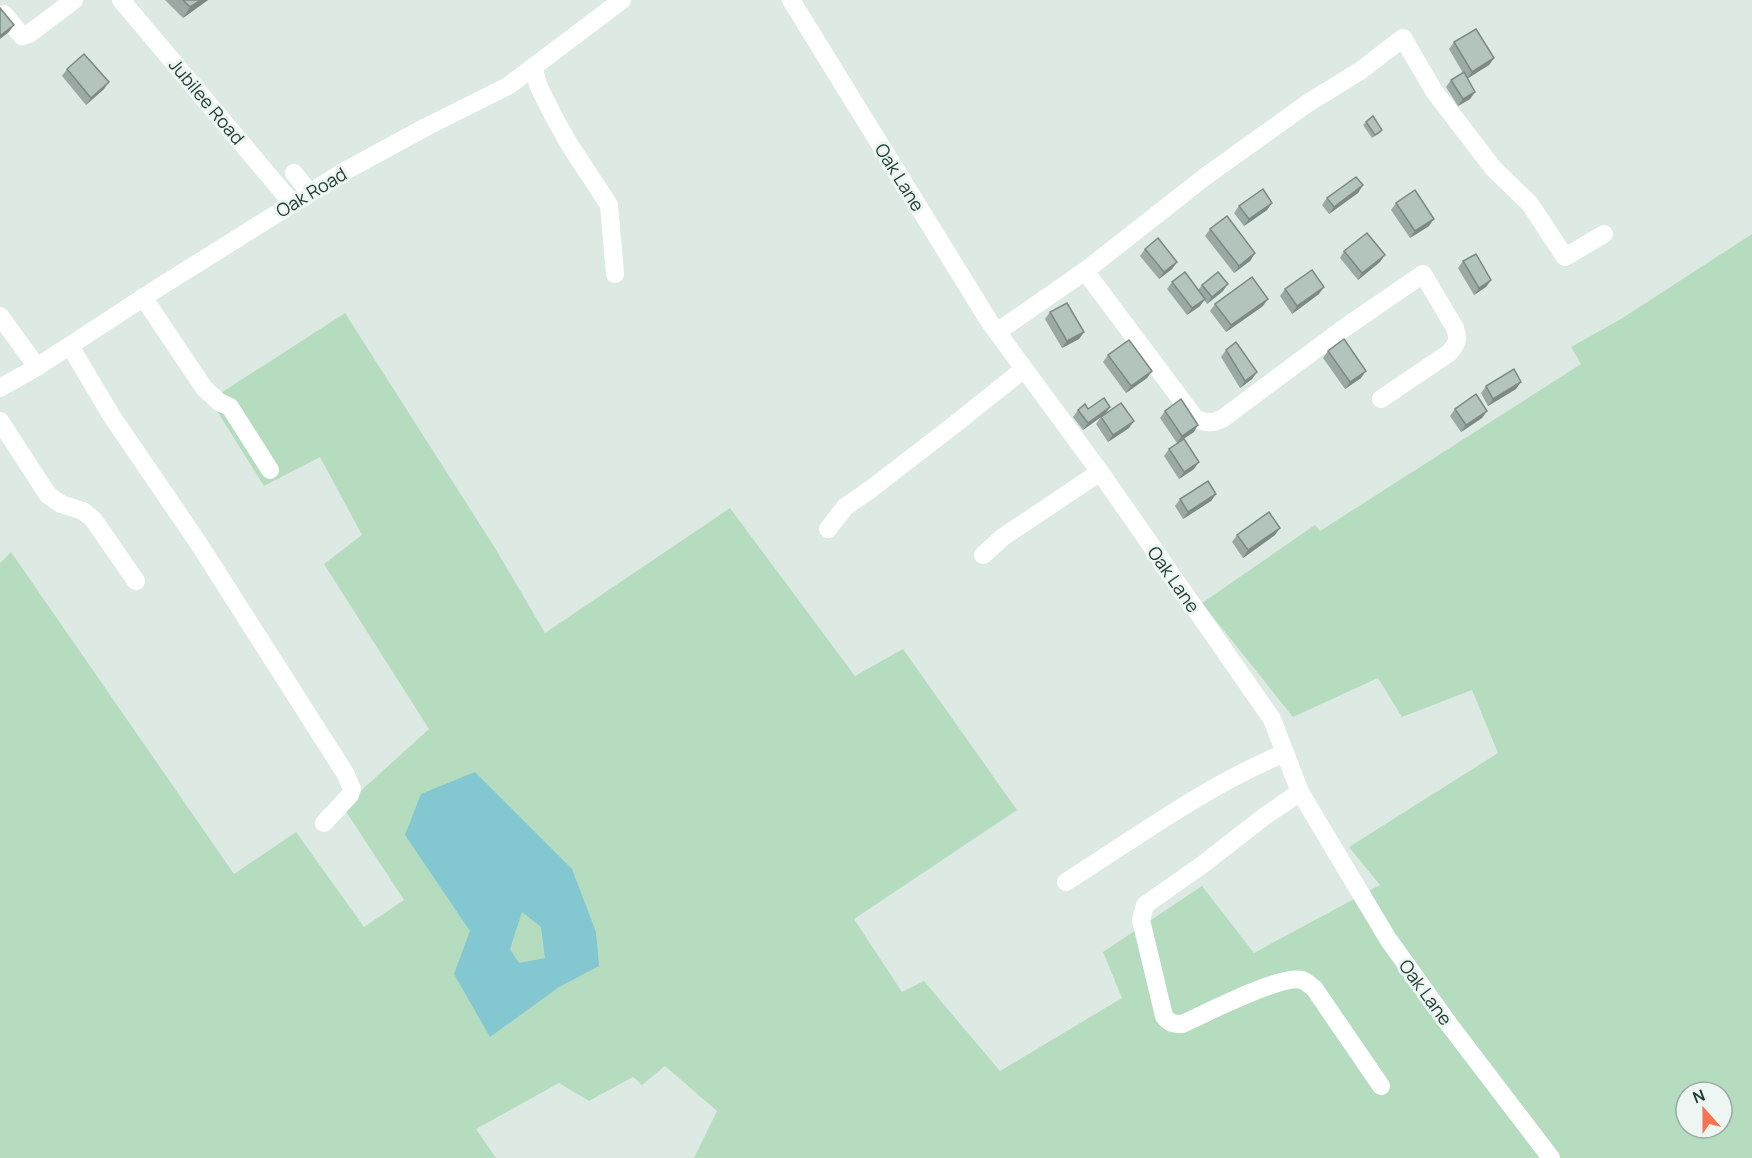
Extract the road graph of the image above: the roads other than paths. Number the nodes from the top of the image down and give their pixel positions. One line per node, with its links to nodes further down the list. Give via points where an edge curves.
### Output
1 (74, 0): 5 (street, via 22,36)
2 (121, 0): 9 (street, Jubilee Road)
3 (622, 0): 6 (street, Oak Road)
4 (791, 0): 15 (street, Oak Lane)
5 (4, 14)
6 (533, 67): 8 (street, Oak Road, via 508,86); 12 (street, via 538,87 554,117 609,205)
7 (294, 173): 8 (street)
8 (309, 192): 9 (street, Oak Road)
9 (292, 203): 13 (street, Oak Road)
10 (1604, 234): 11 (street, via 1565,257 1530,204 1493,168 1434,91 1403,38 1206,176)
11 (1085, 271): 15 (street); 20 (street, via 1195,418 1205,423 1222,419 1423,274 1455,328 1457,345)
12 (615, 274)
13 (143, 297): 16 (street, Oak Road); 22 (street, via 204,388 230,407)
14 (0, 316): 17 (street)
15 (997, 332): 18 (street, Oak Lane)
16 (70, 346): 17 (street, Oak Road); 29 (street, via 345,773 352,789 350,795)
17 (37, 367): 19 (street, Oak Road)
18 (1024, 369): 23 (street, Oak Lane); 24 (street, via 844,507)
19 (0, 388)
20 (1381, 399)
21 (0, 421): 26 (street, via 48,495 93,519)
22 (270, 470)
23 (1100, 472): 25 (street, via 1003,537); 27 (street, Oak Lane, via 1272,719)
24 (828, 529)
25 (983, 555)
26 (136, 581)
27 (1285, 753): 28 (street, Oak Lane); 30 (street, via 1199,797)
28 (1300, 792): 31 (street, via 1145,905 1141,920 1164,1016 1173,1024 1182,1024 1266,987 1303,980 1314,988); 32 (street, Oak Lane, via 1388,939)
29 (324, 823)
30 (1066, 882)
31 (1381, 1086)
32 (1551, 1158)

